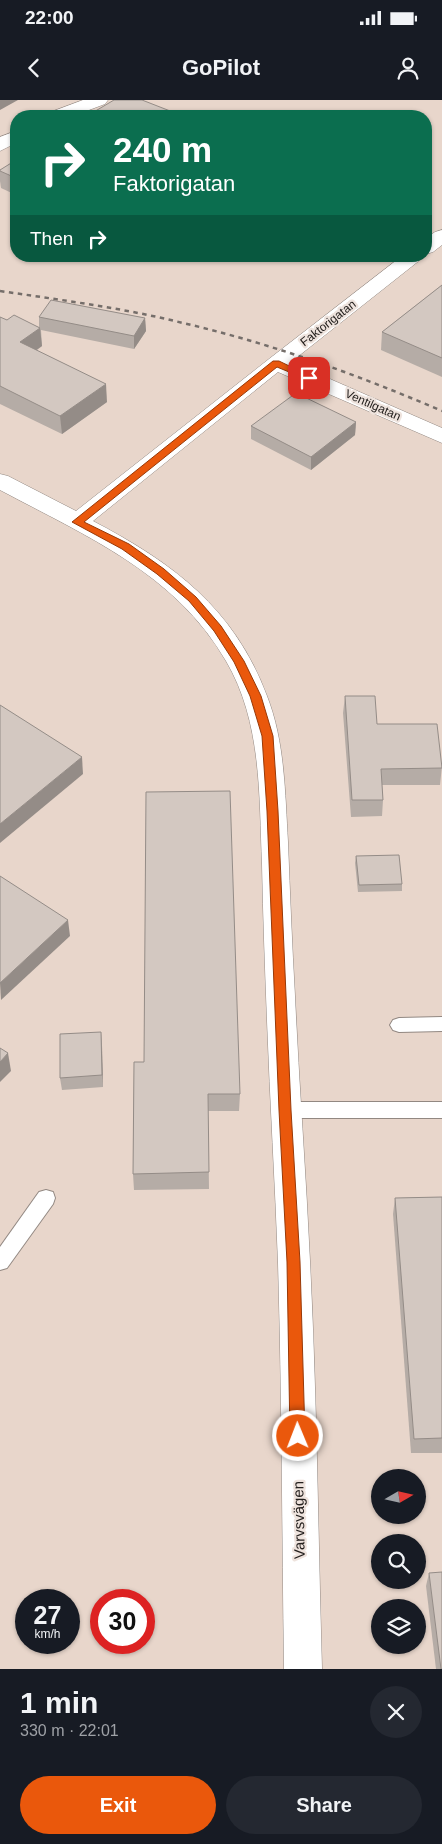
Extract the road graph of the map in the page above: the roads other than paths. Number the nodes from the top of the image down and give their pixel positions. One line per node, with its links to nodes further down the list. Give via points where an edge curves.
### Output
1 (99, 100): 2 (street)
2 (73, 110)
3 (407, 262): 4 (street, Faktorigatan)
4 (276, 363): 5 (street, Ventilgatan); 7 (street, Faktorigatan)
5 (442, 436)
6 (0, 481): 7 (street, Varvsvägen)
7 (77, 522): 10 (street, Varvsvägen, via 125,547 161,571 193,599 239,661 256,696 267,736 272,802)
8 (442, 1024): 9 (lane)
9 (399, 1025)
10 (285, 1110): 11 (lane); 14 (street, Varvsvägen, via 294,1262)
11 (442, 1110)
12 (46, 1198): 13 (lane)
13 (0, 1262)
14 (303, 1669)

